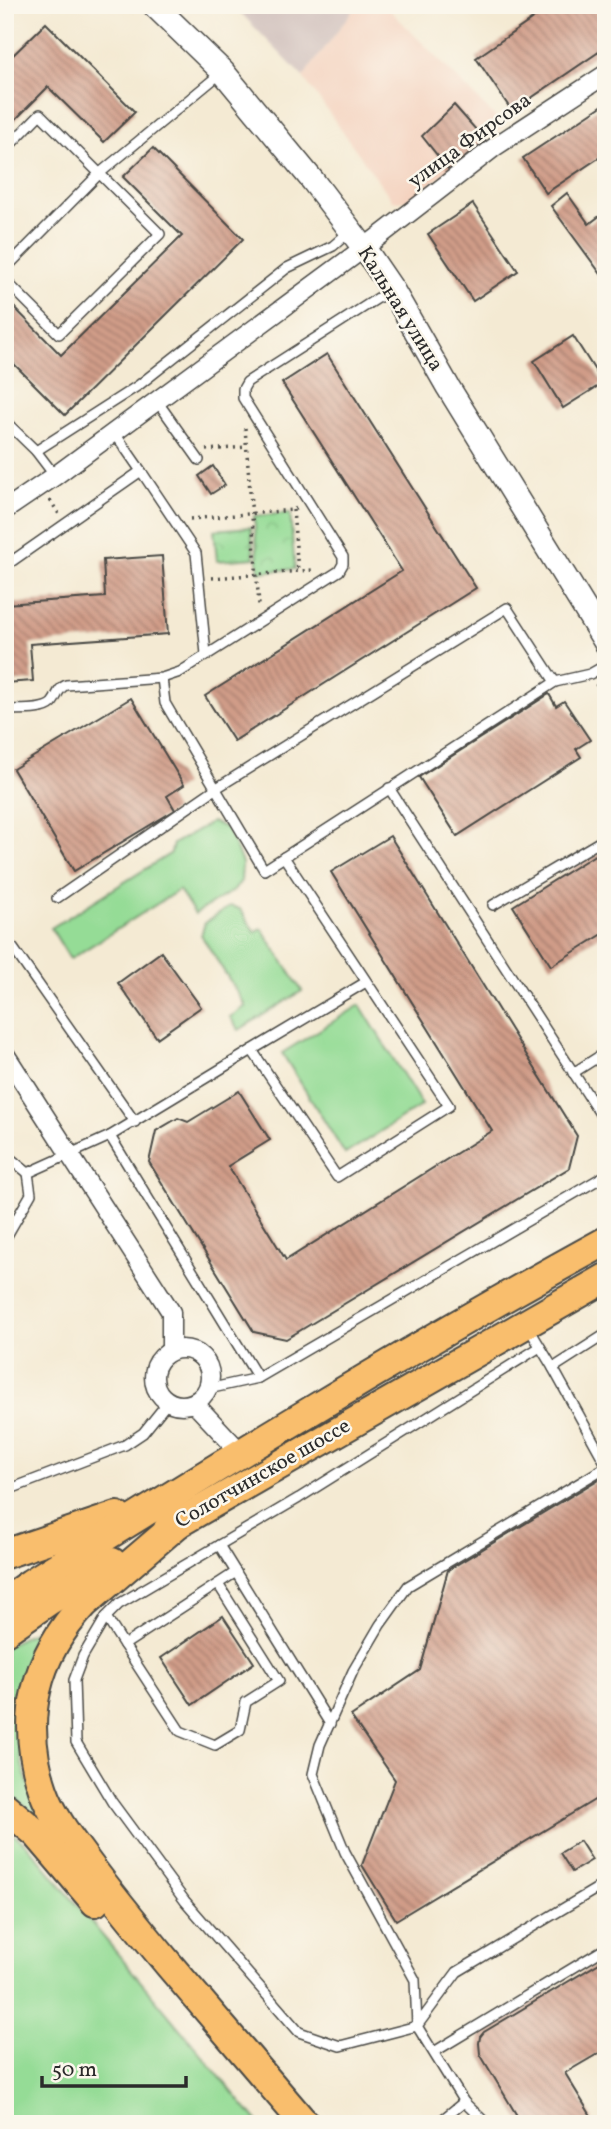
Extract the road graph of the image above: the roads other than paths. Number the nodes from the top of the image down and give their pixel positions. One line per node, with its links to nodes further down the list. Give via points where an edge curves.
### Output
1 (154, 5): 2 (street, Кальная улица)
2 (223, 72): 5 (lane); 6 (street, Кальная улица)
3 (606, 74): 6 (street, улица Фирсова)
4 (5, 150): 5 (lane, via 40,114)
5 (100, 173): 7 (lane); 8 (lane, via 160,234 59,334)
6 (358, 240): 9 (street, Кальная улица); 10 (street, улица Фирсова); 13 (lane, via 333,246 287,268 139,385)
7 (5, 269)
8 (5, 280)
9 (392, 289): 19 (street, Кальная улица); 20 (lane, via 247,382 243,389 243,398 343,557 343,564 323,582)
10 (157, 401): 12 (street, улица Фирсова); 14 (lane)
11 (5, 421): 13 (lane)
12 (114, 432): 15 (lane); 16 (street, улица Фирсова)
13 (36, 451): 16 (lane)
14 (196, 455)
15 (141, 471): 18 (lane); 20 (lane, via 196,553)
16 (55, 476): 17 (street, улица Фирсова)
17 (5, 510)
18 (5, 566)
19 (606, 643)
20 (206, 654): 22 (lane)
21 (606, 665): 23 (lane)
22 (162, 678): 24 (lane, via 66,685 50,705); 26 (lane, via 165,703)
23 (555, 682): 25 (lane); 26 (lane, via 508,608)
24 (5, 710)
25 (389, 788): 28 (lane); 36 (lane)
26 (215, 789): 28 (lane, via 264,870); 29 (lane)
27 (606, 838): 30 (lane)
28 (284, 857): 32 (lane)
29 (57, 898)
30 (492, 905)
31 (13, 948): 37 (lane)
32 (366, 982): 33 (lane); 33 (lane, via 449,1106 337,1178)
33 (252, 1051): 37 (lane)
34 (606, 1052): 36 (lane)
35 (5, 1054): 41 (street)
36 (573, 1073): 38 (lane)
37 (135, 1122): 39 (lane)
38 (606, 1123)
39 (110, 1136): 41 (lane); 52 (lane)
40 (5, 1154): 42 (lane)
41 (70, 1154): 42 (lane); 50 (street, via 171,1312)
42 (28, 1173): 44 (lane, via 31,1194)
43 (606, 1175): 52 (lane)
44 (5, 1238)
45 (606, 1241): 47 (main road, Солотчинское шоссе)
46 (606, 1278): 48 (main road, Солотчинское шоссе)
47 (508, 1295): 48 (street); 58 (main road, Солотчинское шоссе)
48 (533, 1335): 51 (lane); 61 (main road, Солотчинское шоссе); 62 (lane, via 299,1498)
49 (606, 1335): 51 (lane)
50 (171, 1351): 53 (street, via 189,1350 205,1361 210,1370); 54 (street, via 154,1371 156,1389)
51 (553, 1368): 57 (lane)
52 (258, 1378): 53 (lane)
53 (208, 1389): 55 (street)
54 (168, 1402): 55 (street); 60 (lane, via 143,1433 125,1445)
55 (194, 1403): 58 (street)
56 (606, 1438): 57 (lane)
57 (596, 1444): 59 (lane)
58 (241, 1453): 61 (main road, Солотчинское шоссе)
59 (606, 1465): 70 (lane, via 408,1586 354,1671)
60 (5, 1492)
61 (174, 1509): 63 (main road); 66 (main road, Солотчинское шоссе); 68 (main road, Солотчинское шоссе); 78 (main road, via 57,1638 35,1688 34,1754 43,1791 60,1824 113,1899)
62 (219, 1545): 64 (lane); 67 (lane, via 118,1604)
63 (5, 1554)
64 (236, 1572): 65 (lane); 70 (lane)
65 (218, 1584): 69 (lane); 69 (lane, via 279,1681 246,1702 240,1730 215,1745 180,1731)
66 (5, 1601)
67 (106, 1617): 69 (lane); 74 (lane, via 74,1680 76,1742 112,1802 185,1900 299,2032 340,2046)
68 (5, 1631)
69 (124, 1645)
70 (330, 1724): 74 (lane, via 313,1774 345,1852 415,1980)
71 (5, 1807): 77 (main road, via 37,1834)
72 (606, 1883): 74 (lane, via 457,1972)
73 (606, 1948): 75 (lane)
74 (417, 2026): 75 (lane)
75 (434, 2052): 76 (lane)
76 (464, 2102): 79 (lane); 80 (lane)
77 (287, 2124)
78 (305, 2124)
79 (437, 2124)
80 (488, 2124)

